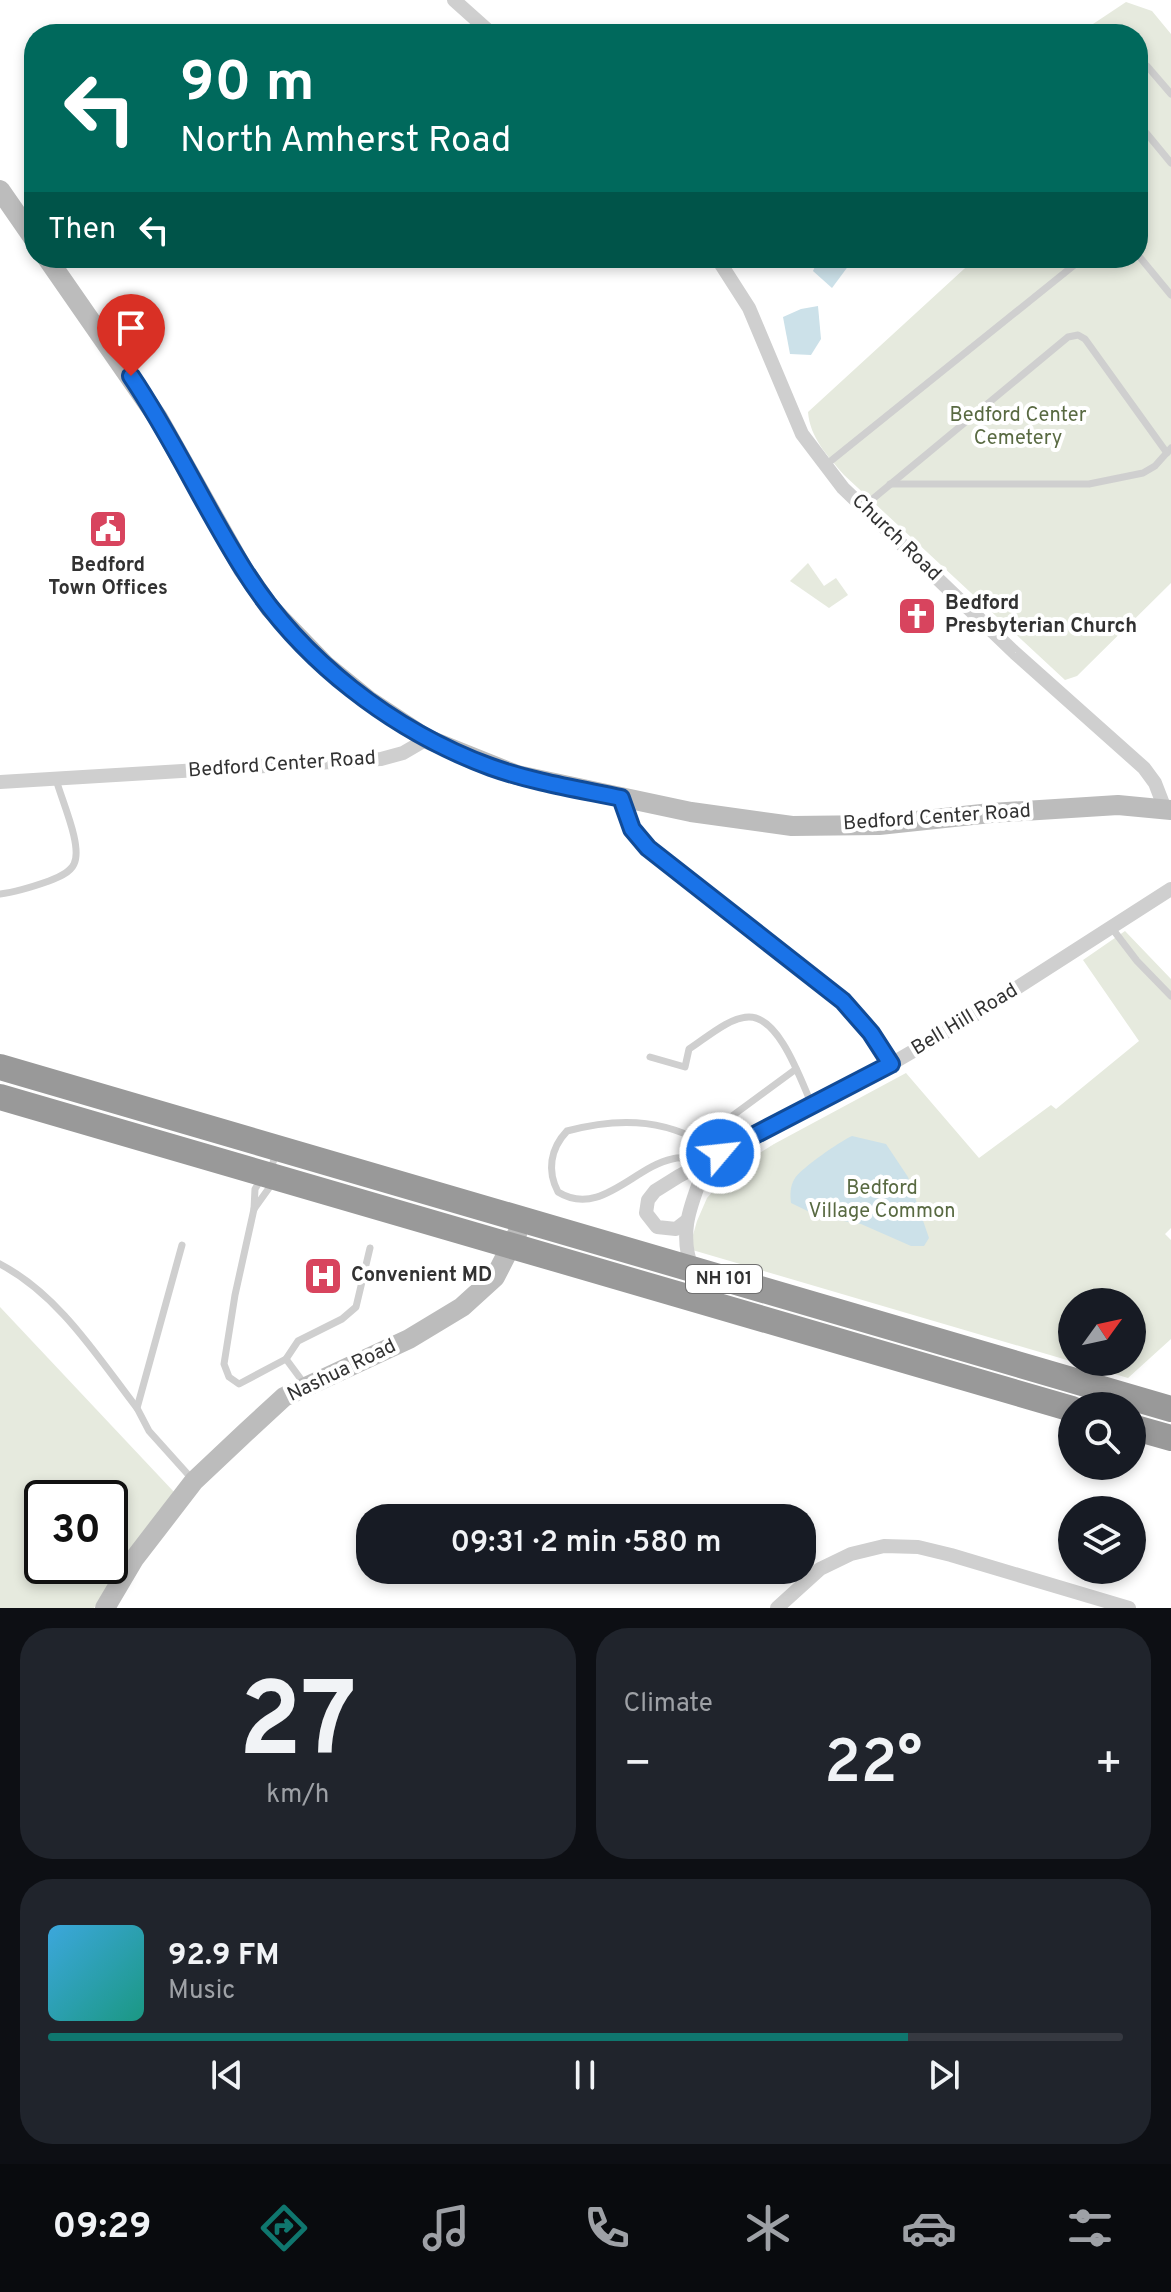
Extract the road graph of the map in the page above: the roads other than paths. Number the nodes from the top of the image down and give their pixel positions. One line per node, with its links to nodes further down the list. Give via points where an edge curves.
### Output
1 (454, 0): 2 (street)
2 (481, 24)
3 (1148, 67): 4 (lane)
4 (1171, 94)
5 (1148, 135): 6 (lane)
6 (1171, 163)
7 (0, 190): 8 (street)
8 (24, 225)
9 (1148, 267): 13 (lane)
10 (54, 268): 18 (street, via 158,418 270,608 325,665)
11 (723, 268): 15 (street, Church Road, via 749,308 802,434)
12 (1071, 268): 15 (lane)
13 (1171, 295)
14 (1169, 451): 16 (lane, via 1143,473 1089,484); 16 (lane, via 1078,335 1068,337)
15 (825, 466): 17 (street, Church Road)
16 (890, 484): 17 (lane)
17 (863, 507): 22 (street, Church Road, via 1144,768)
18 (427, 739): 19 (street, Bedford Center Road, via 381,759); 21 (street, Bedford Center Road, via 517,775)
19 (56, 779): 20 (street, Bedford Center Road); 24 (lane, via 74,836 76,862 55,879)
20 (0, 782)
21 (621, 798): 22 (street, Bedford Center Road, via 792,826 879,825 1118,805); 28 (street, via 632,829 648,848 843,1001)
22 (1168, 809)
23 (1171, 889): 25 (street, Bell Hill Road)
24 (0, 894)
25 (1111, 927): 26 (lane); 28 (street, Bell Hill Road)
26 (1171, 996)
27 (650, 1057): 30 (lane, via 685,1067 689,1049 748,1016 776,1031)
28 (891, 1064): 32 (street, Bell Hill Road)
29 (0, 1068): 31 (lane); 34 (highway, NH 101)
30 (796, 1069): 32 (lane); 33 (lane)
31 (0, 1098): 36 (highway, NH 101)
32 (812, 1105): 35 (street, Bell Hill Road)
33 (728, 1119)
34 (278, 1147): 36 (lane); 38 (highway, NH 101)
35 (710, 1158): 35 (lane, via 704,1142 645,1122 610,1121 567,1131 554,1150 550,1169 558,1192 578,1201 616,1189 671,1159); 39 (street); 39 (street, Bell Hill Road, via 648,1200 646,1213 657,1227 676,1229)
36 (269, 1175): 37 (lane, via 269,1188); 37 (lane, via 255,1189); 41 (highway, NH 101)
37 (254, 1209): 45 (lane, via 224,1364 239,1384)
38 (523, 1220): 41 (street, Nashua Road); 44 (highway, NH 101)
39 (685, 1222): 44 (street, via 687,1256)
40 (182, 1245): 48 (lane)
41 (512, 1247): 46 (street, Nashua Road, via 487,1285 446,1319); 47 (highway, NH 101)
42 (370, 1248): 45 (lane, via 356,1307 298,1341)
43 (0, 1264): 48 (lane, via 25,1277 52,1303)
44 (694, 1271): 49 (highway, NH 101)
45 (286, 1359): 46 (lane)
46 (306, 1386): 52 (street, Nashua Road, via 284,1397)
47 (1058, 1405)
48 (137, 1408): 52 (lane, via 149,1431)
49 (1171, 1409)
50 (1146, 1431): 51 (highway)
51 (1171, 1438)
52 (194, 1481): 53 (street, Nashua Road, via 134,1559)
53 (105, 1608)
54 (777, 1608): 55 (street, via 820,1569 884,1546 951,1555)
55 (1129, 1608)

